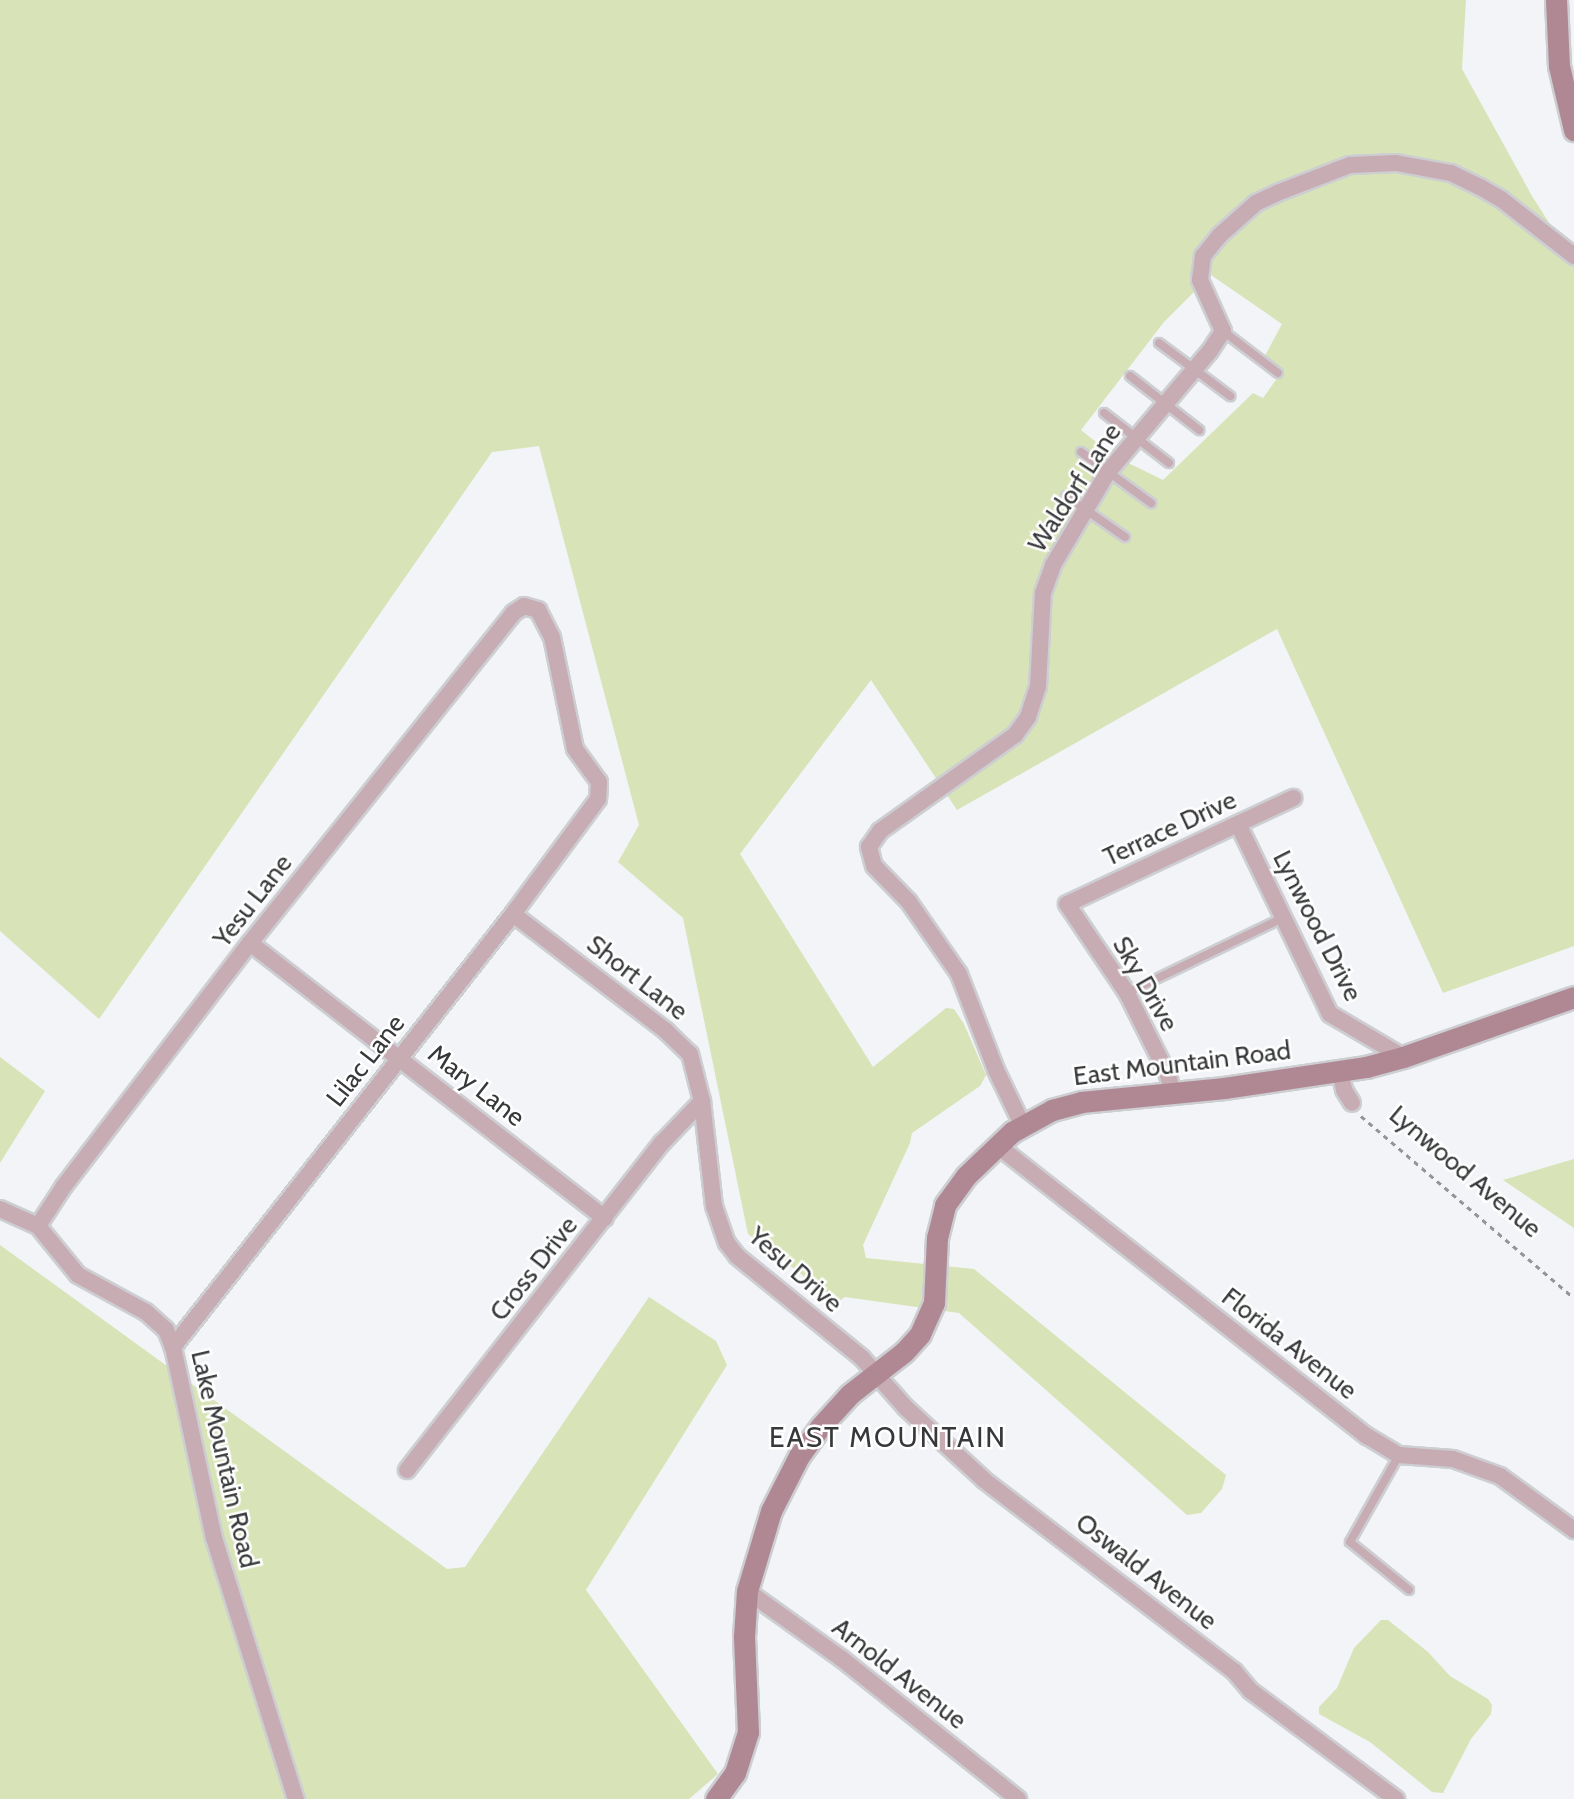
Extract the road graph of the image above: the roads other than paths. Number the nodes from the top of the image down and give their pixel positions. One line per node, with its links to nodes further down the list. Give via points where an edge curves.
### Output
1 (1556, 0): 2 (street, via 1559,66)
2 (1574, 130)
3 (1574, 256): 4 (street, via 1501,199 1451,173 1396,163 1350,165 1256,203 1203,256 1200,280)
4 (1223, 331): 6 (street, Waldorf Lane); 7 (lane)
5 (1159, 343): 6 (lane)
6 (1194, 369): 9 (lane); 10 (street, Waldorf Lane)
7 (1278, 373)
8 (1130, 376): 10 (lane)
9 (1230, 396)
10 (1165, 403): 12 (lane); 13 (street, Waldorf Lane)
11 (1104, 413): 13 (lane)
12 (1199, 430)
13 (1135, 436): 15 (lane); 16 (street, Waldorf Lane)
14 (1081, 452): 16 (lane)
15 (1169, 463)
16 (1108, 472): 18 (lane); 19 (street, Waldorf Lane)
17 (1066, 496): 19 (lane)
18 (1151, 503)
19 (1085, 510): 20 (lane); 36 (street, Waldorf Lane, via 1043,593 1038,687 1024,725 880,831 869,847 874,866 909,902 959,974)
20 (1125, 537)
21 (1293, 798): 23 (street, Terrace Drive)
22 (594, 804): 25 (street, Lilac Lane); 27 (street, Yesu Lane, via 599,782 575,749 546,621 533,607 524,606 513,613)
23 (1238, 824): 24 (street, Terrace Drive); 26 (street, Lynwood Drive)
24 (1067, 904): 28 (street, Sky Drive)
25 (513, 914): 31 (street, Lilac Lane); 34 (street, Short Lane, via 681,1043 694,1062)
26 (1283, 918): 28 (lane); 30 (street, Lynwood Drive, via 1330,1014)
27 (250, 943): 31 (street, Mary Lane); 40 (street, Yesu Lane)
28 (1127, 993): 33 (street, Sky Drive)
29 (1574, 997): 30 (street, East Mountain Road)
30 (1403, 1057): 32 (street, East Mountain Road)
31 (400, 1058): 39 (street, Mary Lane); 41 (street, Lilac Lane)
32 (1340, 1072): 33 (street, East Mountain Road); 35 (street, Lynwood Avenue)
33 (1173, 1094): 36 (street, East Mountain Road, via 1080,1102)
34 (702, 1101): 39 (street, Cross Drive, via 662,1143); 42 (street, Yesu Drive, via 714,1206 727,1243)
35 (1352, 1103)
36 (1022, 1124): 37 (street, East Mountain Road)
37 (998, 1146): 42 (street, East Mountain Road, via 966,1176 945,1205 937,1238 934,1303 927,1323 904,1352); 43 (street, Florida Avenue, via 1367,1436)
38 (0, 1209): 40 (street, Lake Mountain Road)
39 (605, 1217): 44 (street, Cross Drive)
40 (38, 1226): 41 (street, Lake Mountain Road, via 78,1275 146,1312 166,1331)
41 (173, 1346): 48 (street, Lake Mountain Road, via 214,1538)
42 (875, 1374): 47 (street, East Mountain Road, via 839,1406 799,1456 771,1511); 51 (street, Oswald Avenue, via 984,1480)
43 (1399, 1455): 45 (street, Florida Avenue, via 1453,1459 1500,1476); 46 (lane, via 1350,1542)
44 (407, 1470)
45 (1574, 1530)
46 (1409, 1590)
47 (747, 1591): 49 (street, East Mountain Road, via 748,1732 735,1773); 50 (street, Arnold Avenue, via 842,1659)
48 (296, 1799)
49 (716, 1799)
50 (1018, 1799)
51 (1396, 1799)

